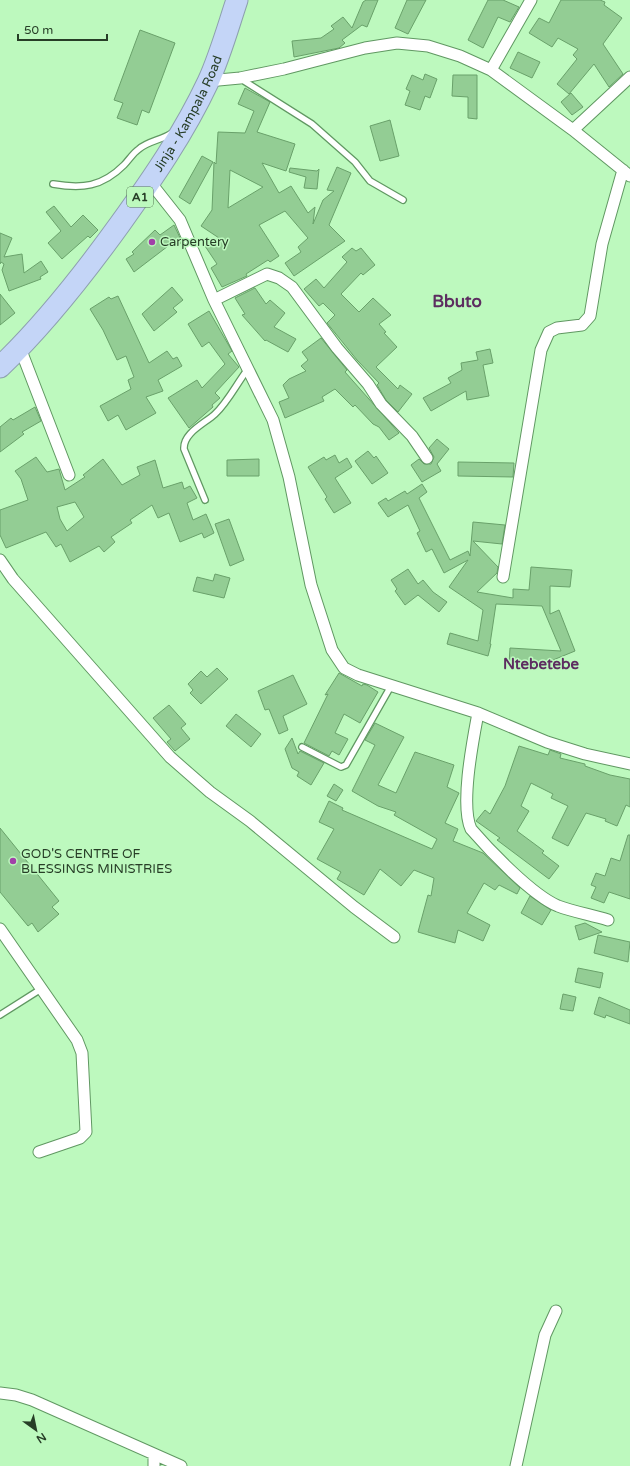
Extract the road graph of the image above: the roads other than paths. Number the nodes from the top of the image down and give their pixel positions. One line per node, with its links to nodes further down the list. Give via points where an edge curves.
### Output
1 (237, 0): 6 (highway, Jinja - Kampala Road / A1)
2 (531, 0): 3 (street)
3 (491, 70): 5 (street, via 460,56 428,46 397,43 365,48); 8 (street)
4 (630, 77): 8 (street)
5 (240, 78): 6 (street); 12 (lane, via 312,124 355,162 370,181)
6 (208, 81): 7 (highway, Jinja - Kampala Road / A1)
7 (187, 124): 10 (highway, Jinja - Kampala Road / A1); 11 (lane, via 163,139 142,146 119,171 96,185 81,187)
8 (573, 130): 9 (street)
9 (626, 173): 21 (street, via 602,244 590,316 582,325 557,328 549,332 541,350)
10 (150, 182): 13 (street, via 180,220); 14 (highway, Jinja - Kampala Road / A1, via 100,252)
11 (53, 184)
12 (403, 200)
13 (214, 300): 16 (street); 17 (street, via 266,274 279,278 292,287 381,404 412,436)
14 (20, 348): 15 (highway, Jinja - Kampala Road / A1); 18 (street)
15 (0, 367)
16 (248, 369): 19 (lane, via 216,413 187,437 183,444); 22 (street, via 273,420 289,477 311,584 332,650 344,668)
17 (427, 458)
18 (69, 475)
19 (205, 500)
20 (0, 560): 28 (street, via 13,579 170,757 210,792)
21 (503, 577)
22 (391, 686): 23 (street); 24 (lane, via 346,765 340,767)
23 (478, 713): 25 (street, via 547,742); 26 (street, via 469,767 466,807 467,821 471,829 514,874 543,898 557,905)
24 (302, 746)
25 (630, 764)
26 (608, 920)
27 (0, 929): 29 (street)
28 (394, 937)
29 (41, 989): 30 (lane); 31 (street, via 82,1053 86,1132 80,1138)
30 (0, 1016)
31 (39, 1152)
32 (556, 1311): 37 (street, via 545,1335)
33 (0, 1393): 34 (street, via 32,1400)
34 (154, 1454): 35 (street); 36 (street)
35 (154, 1466)
36 (181, 1466)
37 (516, 1466)

